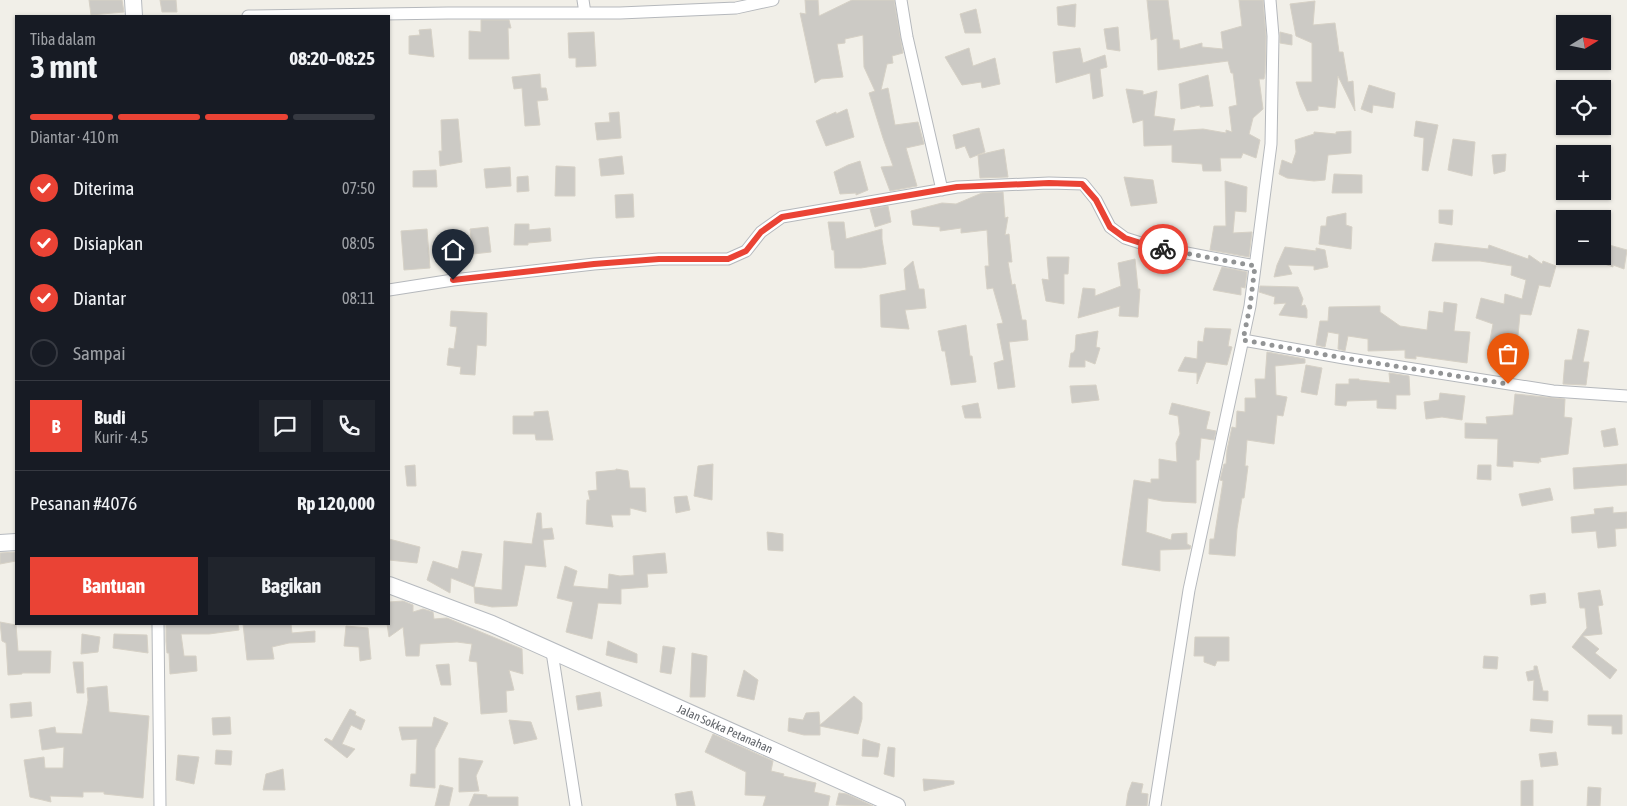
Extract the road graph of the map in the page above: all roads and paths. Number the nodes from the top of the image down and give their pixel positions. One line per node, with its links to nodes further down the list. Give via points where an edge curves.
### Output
1 (133, 0): 7 (main road)
2 (584, 0): 6 (street)
3 (773, 0): 6 (street, via 736,8)
4 (901, 0): 9 (street)
5 (1270, 0): 10 (street, via 1273,36 1271,144)
6 (585, 13): 8 (street)
7 (134, 15)
8 (390, 15)
9 (942, 190): 10 (street, via 1082,184 1096,200 1110,227 1125,238 1150,246); 11 (street, via 782,217 761,232 746,251 728,259 659,259 594,264 462,278)
10 (1255, 266): 12 (street)
11 (390, 290)
12 (1243, 340): 13 (street, via 1553,391); 22 (street, via 1189,590)
13 (1627, 396)
14 (0, 542): 15 (main road)
15 (15, 542)
16 (390, 585): 18 (main road, Jalan Sokka Petanahan, via 492,624)
17 (158, 625): 19 (street)
18 (552, 652): 20 (street); 21 (main road, Jalan Sokka Petanahan)
19 (160, 806)
20 (576, 806)
21 (897, 806)
22 (1155, 806)

